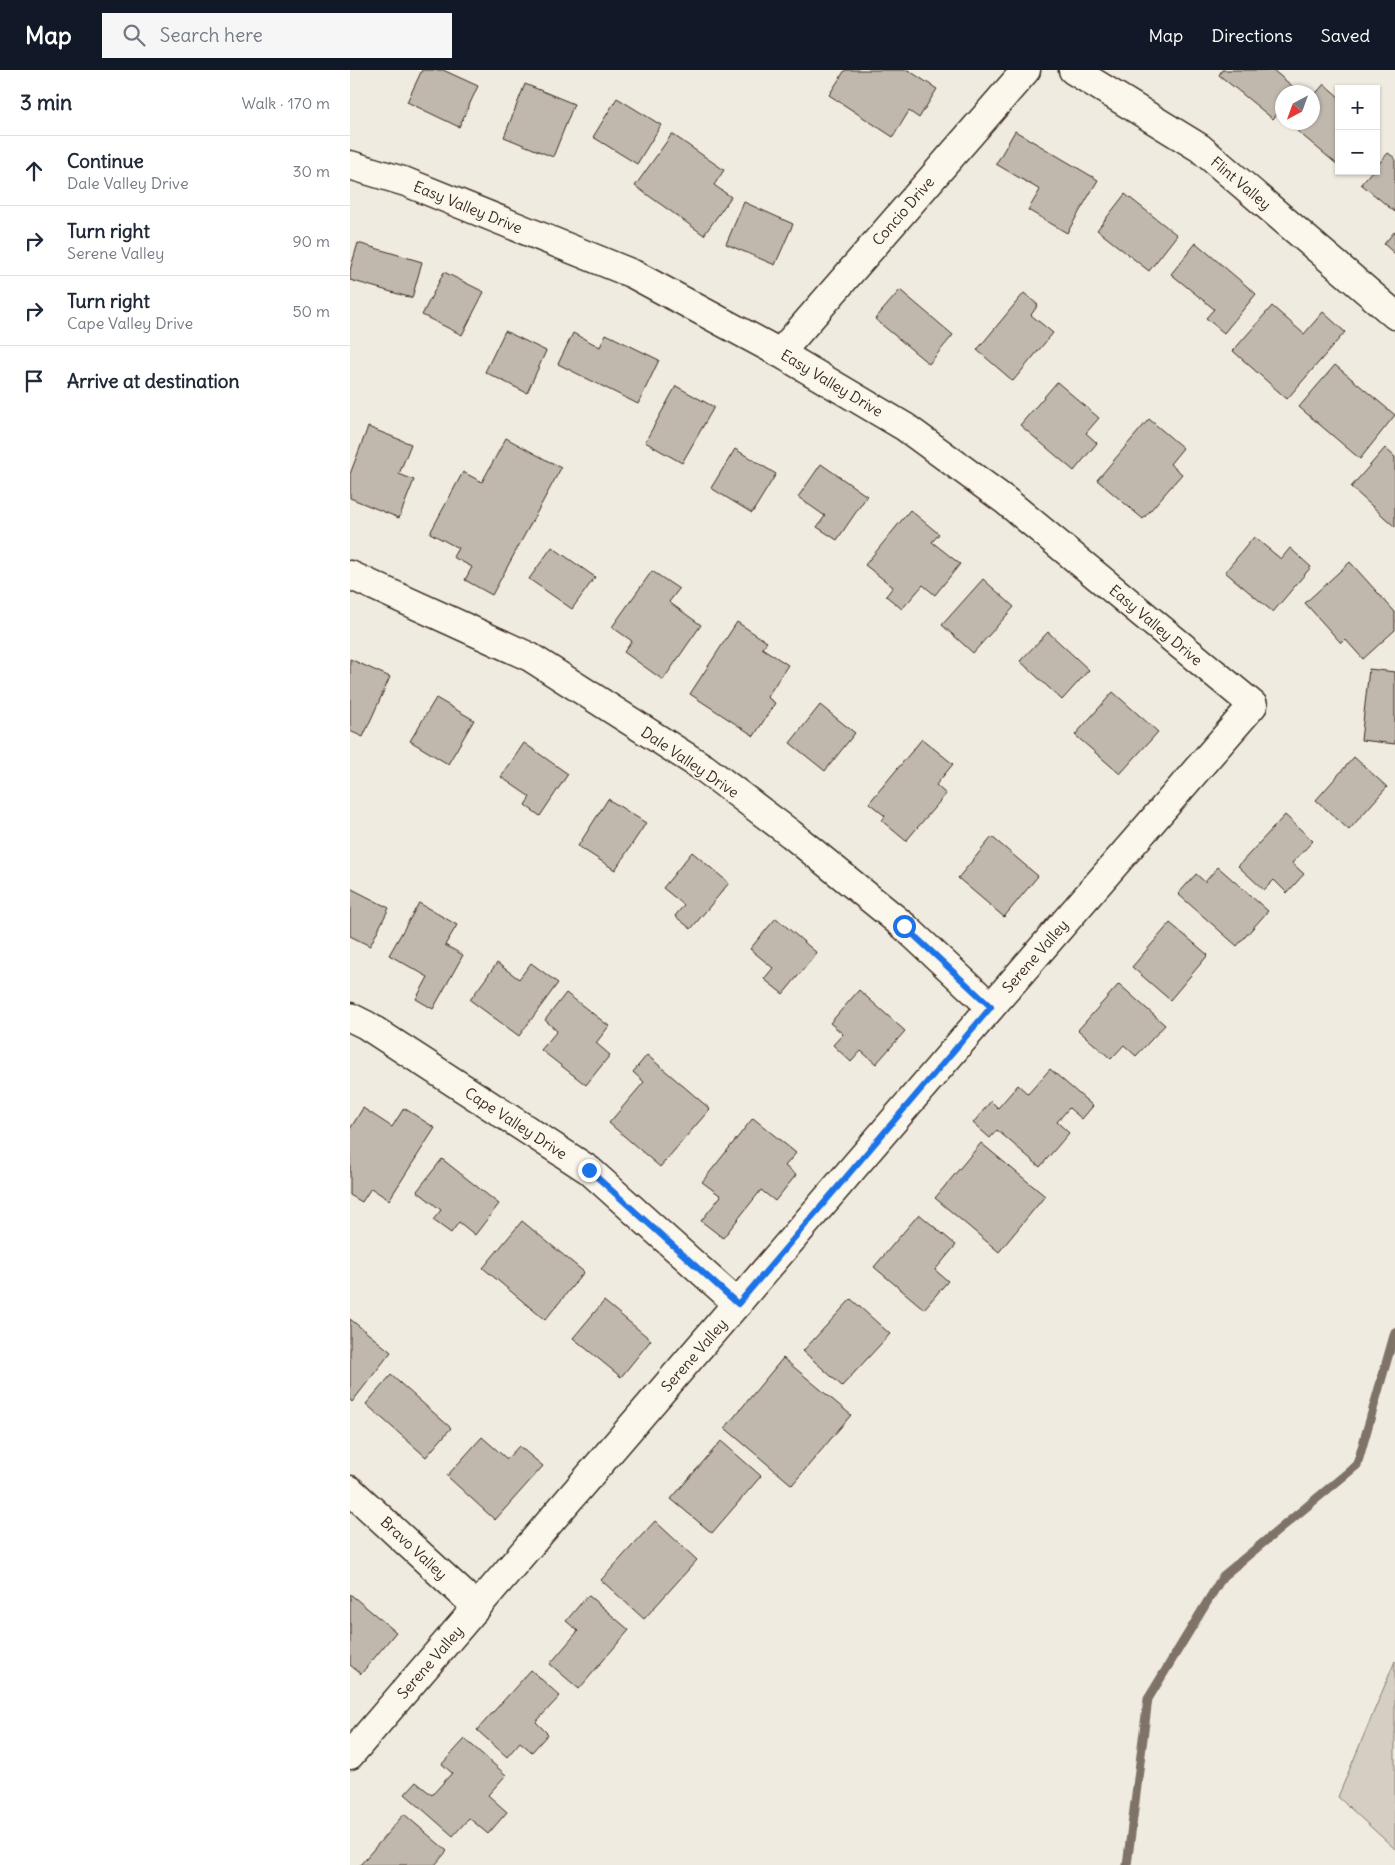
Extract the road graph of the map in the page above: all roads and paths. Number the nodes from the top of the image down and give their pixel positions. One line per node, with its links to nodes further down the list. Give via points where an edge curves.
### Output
1 (1026, 70): 5 (street, Concio Drive)
2 (1073, 70): 4 (street, Flint Valley, via 1200,148)
3 (350, 165): 5 (street, Easy Valley Drive, via 406,182 633,274)
4 (1395, 314)
5 (780, 353): 7 (street, Easy Valley Drive, via 905,426 963,467)
6 (350, 575): 8 (street, Dale Valley Drive, via 530,657 704,768 904,926)
7 (1253, 705): 8 (street, Serene Valley)
8 (991, 1007): 10 (street, Serene Valley)
9 (350, 1016): 10 (street, Cape Valley Drive, via 589,1170)
10 (738, 1304): 12 (street, Serene Valley)
11 (350, 1490): 12 (street, Bravo Valley)
12 (477, 1607): 13 (street, Serene Valley)
13 (350, 1755)

